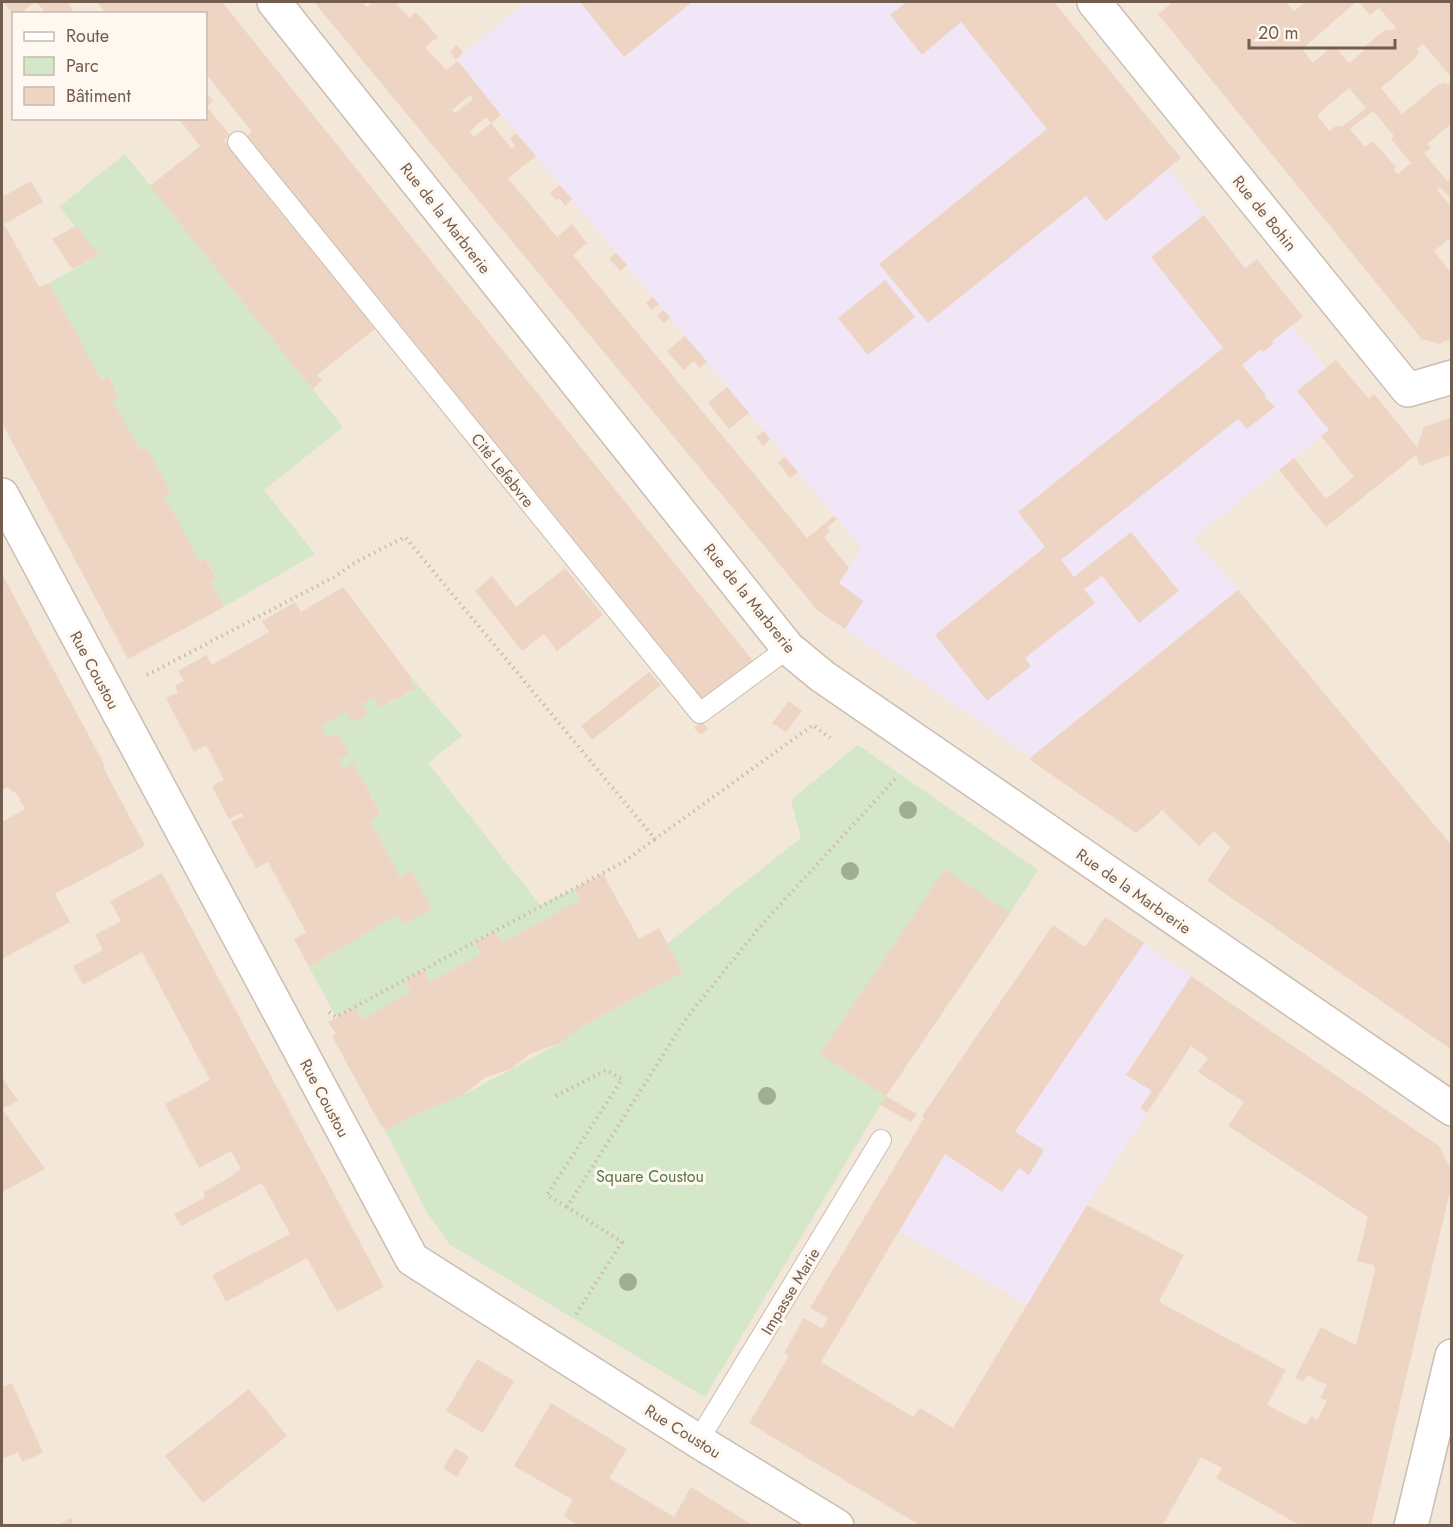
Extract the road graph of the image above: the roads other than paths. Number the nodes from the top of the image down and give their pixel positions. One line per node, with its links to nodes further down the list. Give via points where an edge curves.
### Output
1 (274, 2): 6 (street, Rue de la Marbrerie)
2 (1094, 2): 4 (street, Rue de Bohin, via 1408,390)
3 (238, 142): 6 (lane, Cité Lefebvre, via 699,713)
4 (1452, 377)
5 (2, 495): 10 (street, Rue Coustou, via 412,1258)
6 (788, 648): 7 (street, Rue de la Marbrerie, via 822,676)
7 (1452, 1109)
8 (881, 1140): 10 (lane, Impasse Marie)
9 (1452, 1356): 12 (street)
10 (698, 1441): 11 (street, Rue Coustou)
11 (837, 1526)
12 (1411, 1526)

